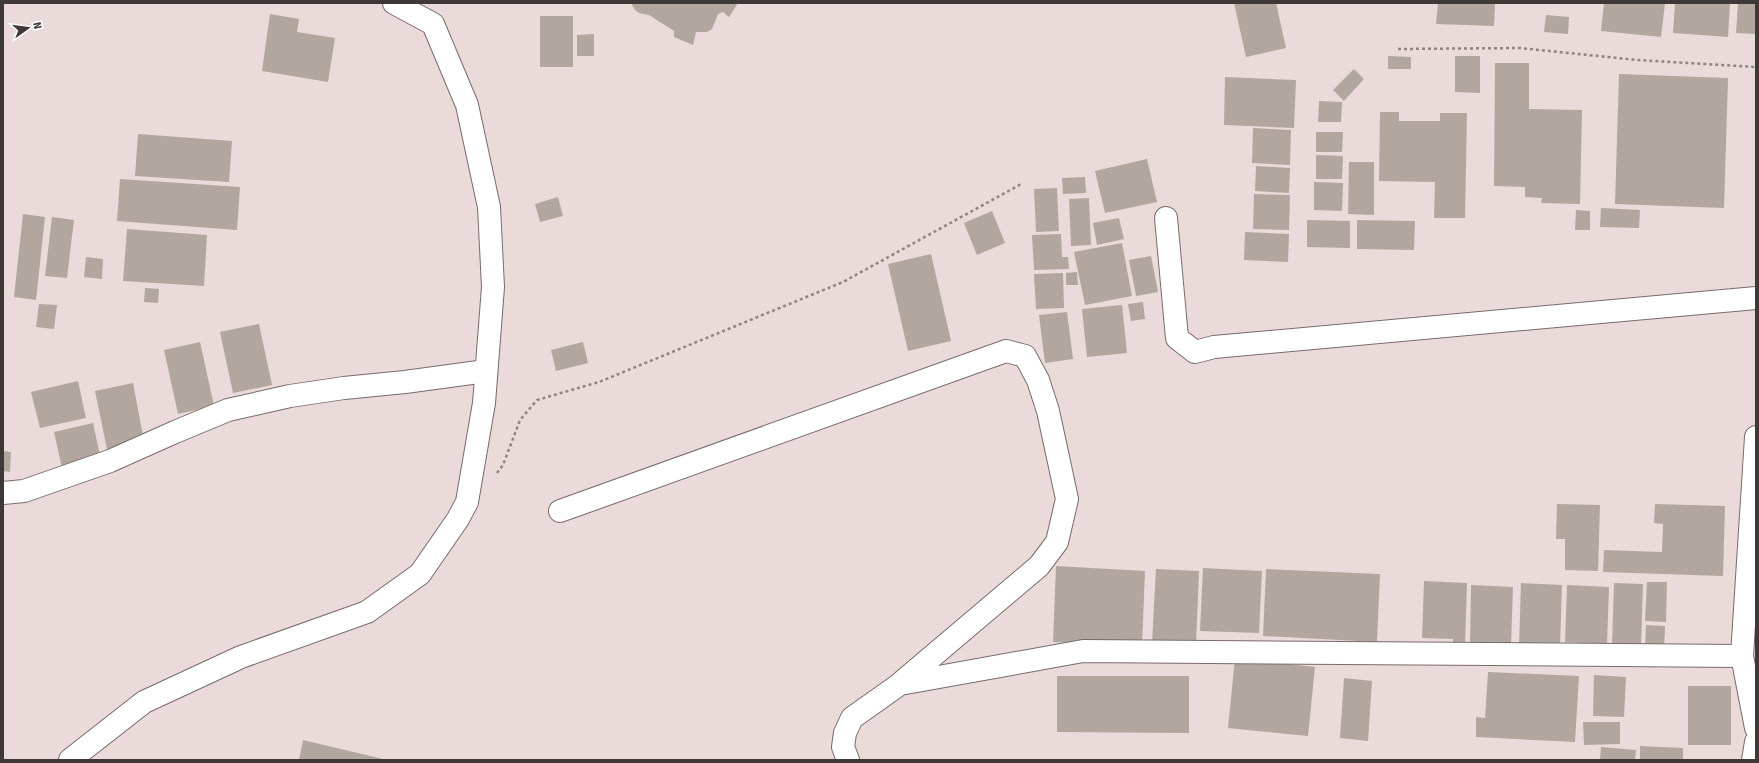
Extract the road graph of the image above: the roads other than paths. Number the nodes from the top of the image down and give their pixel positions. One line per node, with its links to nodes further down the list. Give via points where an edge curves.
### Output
1 (394, 3): 4 (street, via 433,24 467,105 489,207 493,287)
2 (1166, 218): 3 (street, via 1177,338 1195,352 1214,347)
3 (1756, 298)
4 (486, 371): 6 (street, via 328,390 228,410 110,461 24,491); 13 (street, via 484,403 467,502 420,574 367,612 241,658 144,702)
5 (1756, 437): 7 (street)
6 (3, 493)
7 (1754, 501): 9 (street)
8 (560, 511): 10 (street, via 1006,351 1025,356 1038,380 1048,411 1067,499 1057,542 1039,566)
9 (1742, 656): 10 (street, via 1083,651); 11 (street)
10 (900, 684): 14 (street, via 852,718 845,732 843,747)
11 (1756, 728)
12 (1756, 742): 15 (street)
13 (70, 760)
14 (848, 760)
15 (1753, 760)

